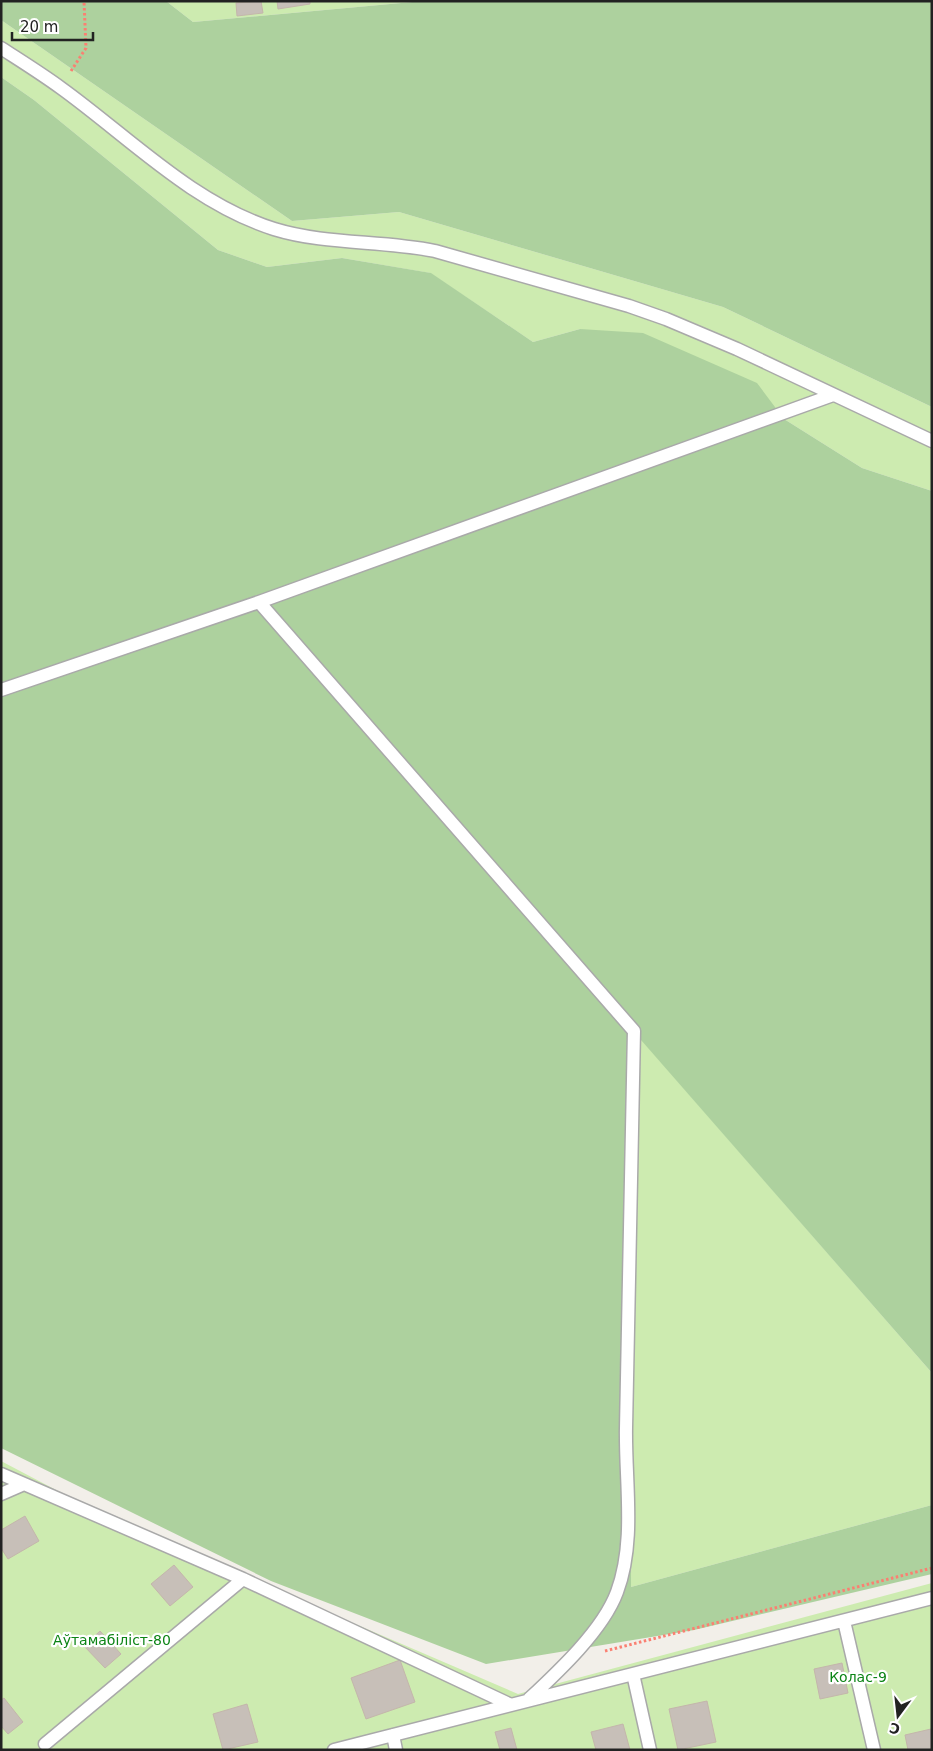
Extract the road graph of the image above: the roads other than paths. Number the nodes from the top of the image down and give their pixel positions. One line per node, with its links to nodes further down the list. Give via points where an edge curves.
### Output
1 (1, 48): 2 (lane, via 61,88 174,176 224,207 272,228 297,235 408,245 628,306 703,334)
2 (834, 395): 3 (lane); 4 (lane)
3 (932, 441)
4 (259, 602): 5 (lane); 13 (lane, via 634,1031 626,1442 627,1555 617,1594 598,1624 571,1660)
5 (1, 690)
6 (1, 1474): 7 (lane)
7 (24, 1484): 8 (lane); 9 (lane)
8 (1, 1494)
9 (243, 1579): 14 (lane); 16 (lane)
10 (932, 1598): 11 (lane)
11 (844, 1622): 12 (lane); 20 (lane)
12 (633, 1674): 13 (lane); 19 (lane)
13 (529, 1700): 14 (lane)
14 (509, 1704): 15 (lane)
15 (393, 1735): 17 (lane); 18 (lane)
16 (45, 1744)
17 (334, 1750)
18 (396, 1750)
19 (650, 1750)
20 (874, 1750)

